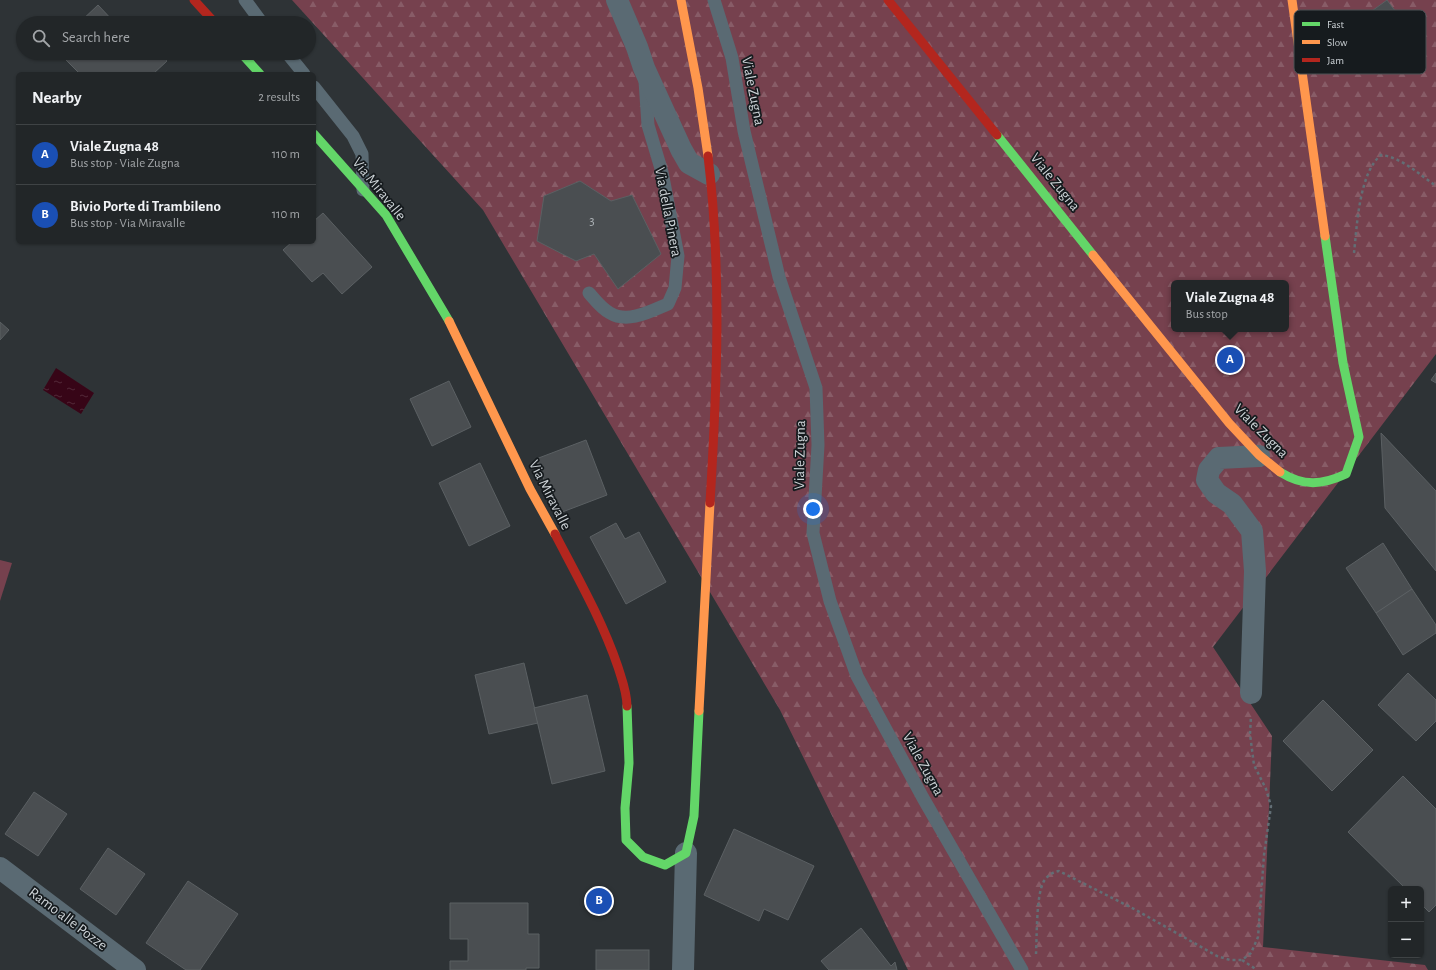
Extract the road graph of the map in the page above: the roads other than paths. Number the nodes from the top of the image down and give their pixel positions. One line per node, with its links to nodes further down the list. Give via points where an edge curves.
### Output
1 (194, 0): 9 (street)
2 (245, 0): 10 (lane)
3 (616, 0): 13 (street, Via della Pinera)
4 (681, 0): 19 (street, via 698,79)
5 (714, 0): 28 (lane, Viale Zugna, via 732,58 744,131 779,277 816,388 818,445 813,533 830,601 857,676 923,798)
6 (888, 0): 22 (street, Viale Zugna, via 1229,423)
7 (1292, 0): 8 (street, Viale Zugna)
8 (1294, 14)
9 (208, 16)
10 (257, 16)
11 (247, 60): 14 (street)
12 (293, 60): 15 (lane)
13 (644, 68): 19 (street, Via della Pinera, via 689,163); 21 (lane, Via della Pinera, via 648,125 662,172 678,256 675,288 668,304 626,318 610,314)
14 (258, 72)
15 (302, 72)
16 (1302, 74): 22 (street, Viale Zugna, via 1343,363 1359,437 1346,474 1324,483 1298,481 1271,468)
17 (316, 89): 20 (lane, via 353,136 362,154)
18 (316, 136): 20 (street, Via Miravalle)
19 (709, 174): 24 (street, via 716,235 713,453 694,816)
20 (363, 190): 24 (street, Via Miravalle, via 386,215 454,330 530,489 589,598 613,652 626,694 629,763 625,808 626,840 643,857 665,865)
21 (589, 293)
22 (1259, 456): 23 (street, via 1219,458 1209,470 1207,480 1216,493 1232,504 1252,531 1255,571)
23 (1251, 693)
24 (686, 853): 27 (street)
25 (0, 868): 26 (street, Ramo alle Pozze)
26 (135, 970)
27 (684, 970)
28 (1022, 970)

